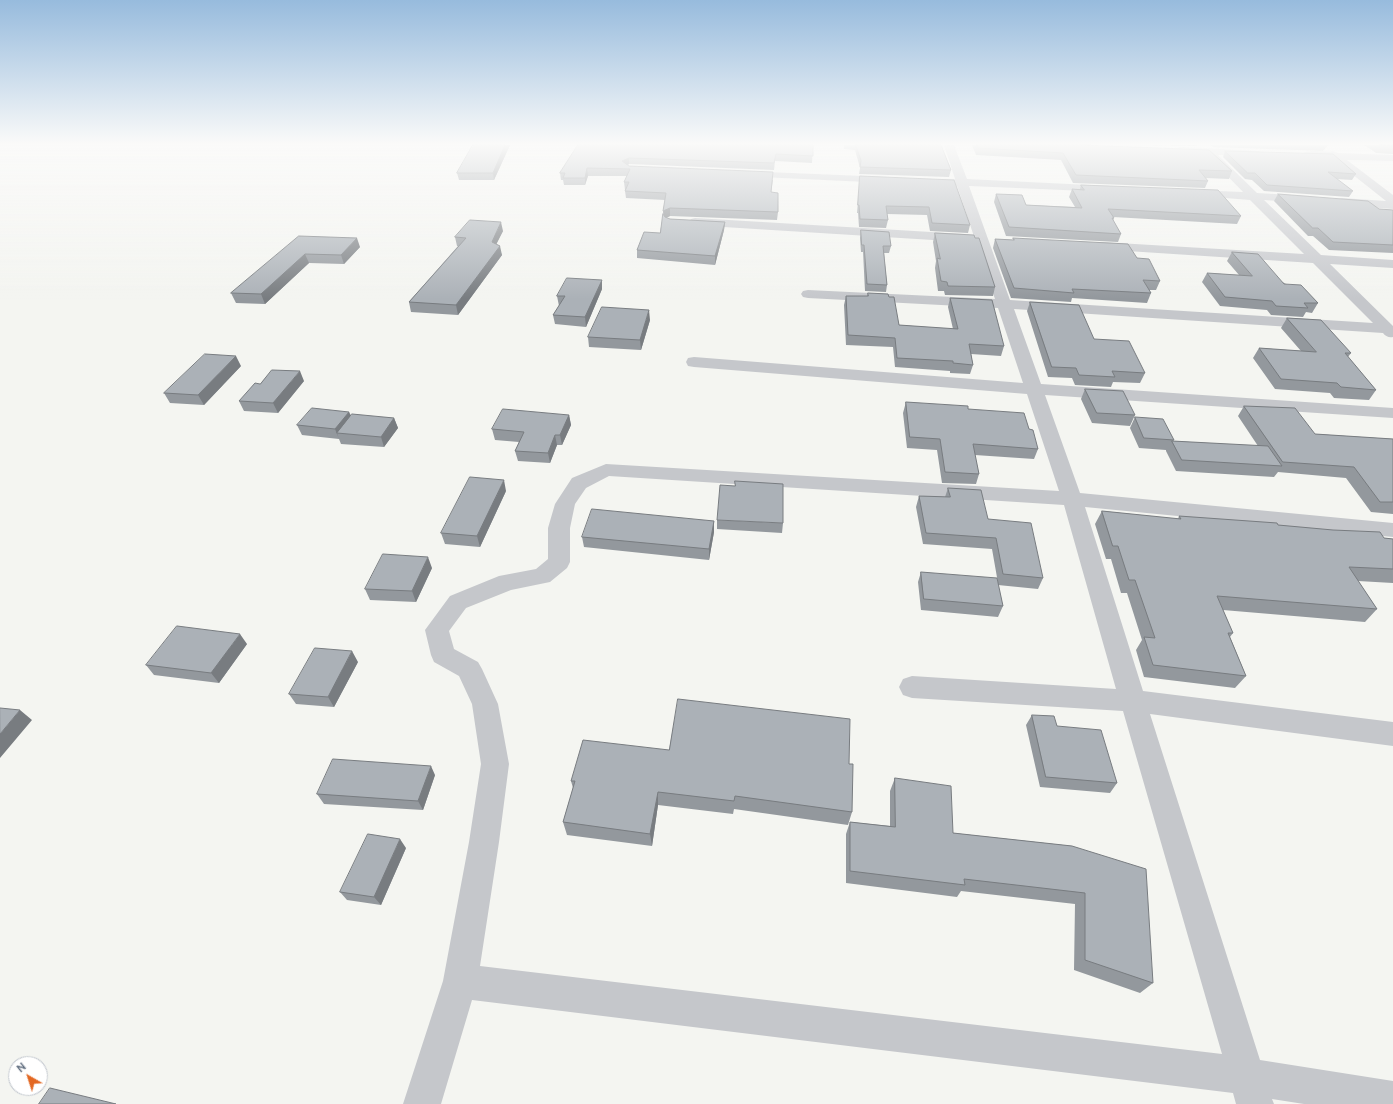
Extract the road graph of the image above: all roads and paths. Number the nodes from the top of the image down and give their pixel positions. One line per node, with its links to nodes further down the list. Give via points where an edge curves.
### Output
1 (968, 197): 8 (street)
2 (1254, 197): 10 (street)
3 (1272, 197): 4 (street)
4 (1315, 200)
5 (1331, 201): 6 (street)
6 (1393, 206)
7 (686, 222): 8 (street)
8 (988, 239): 13 (street)
9 (1090, 245): 10 (street)
10 (1317, 260): 11 (street); 14 (street)
11 (1393, 264)
12 (808, 294): 13 (street)
13 (1003, 304): 14 (street); 16 (street)
14 (1390, 332)
15 (694, 362): 16 (street)
16 (1034, 389): 17 (street); 18 (street)
17 (1393, 413)
18 (1072, 499): 19 (street); 21 (street); 23 (street, via 606,470 579,483 565,504 559,528 559,562 542,576 507,582 458,602 437,630 443,655 469,670 484,704 495,764)
19 (1393, 530)
20 (912, 687): 21 (street)
21 (1133, 701): 22 (street); 24 (street)
22 (1393, 734)
23 (460, 981): 24 (street); 26 (street)
24 (1251, 1090): 25 (street)
25 (1393, 1100)
26 (422, 1104)

